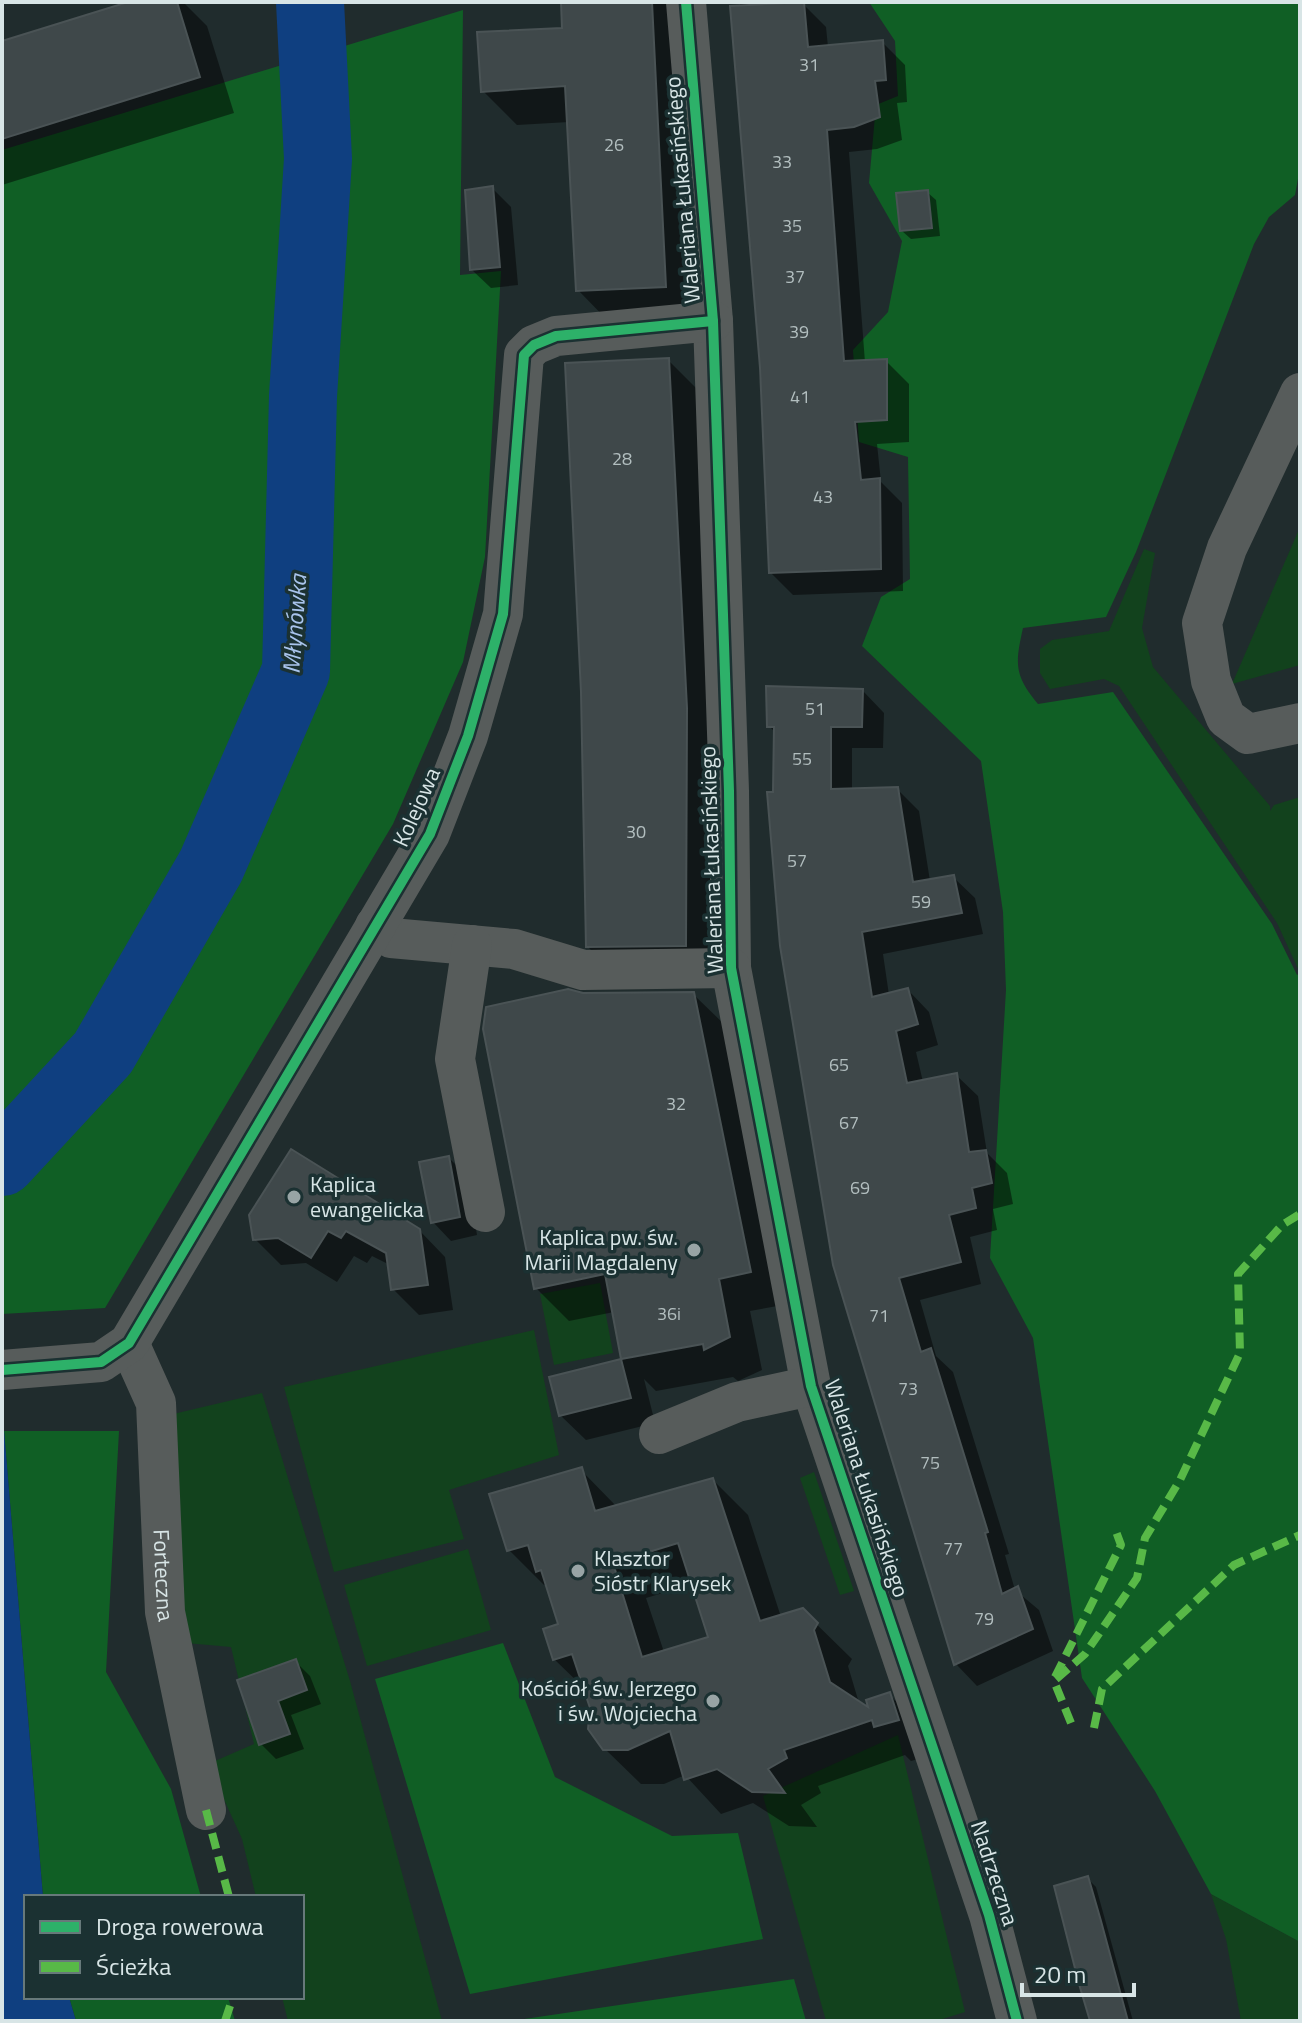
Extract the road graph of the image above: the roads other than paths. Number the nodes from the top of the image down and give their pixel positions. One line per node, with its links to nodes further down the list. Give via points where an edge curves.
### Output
1 (686, 2): 2 (street, Waleriana Łukasińskiego)
2 (713, 321): 5 (street, Kolejowa, via 556,336 524,355 503,614 468,736 430,834); 7 (street, Waleriana Łukasińskiego)
3 (1300, 393): 4 (street, via 1227,548 1202,623 1211,681 1226,718 1248,734)
4 (1300, 723)
5 (375, 926): 6 (street, via 391,938); 9 (street, Kolejowa)
6 (472, 945): 7 (street, via 514,949 583,970); 8 (street, via 455,1059)
7 (731, 968): 11 (street, Waleriana Łukasińskiego)
8 (485, 1212)
9 (129, 1343): 10 (street, Kolejowa, via 101,1362); 14 (street, Forteczna, via 156,1403 165,1612)
10 (2, 1370)
11 (811, 1386): 12 (street, via 737,1402); 13 (street, Waleriana Łukasińskiego)
12 (659, 1434)
13 (930, 1740): 15 (street, Nadrzeczna, via 989,1915)
14 (206, 1810)
15 (1017, 2021)

